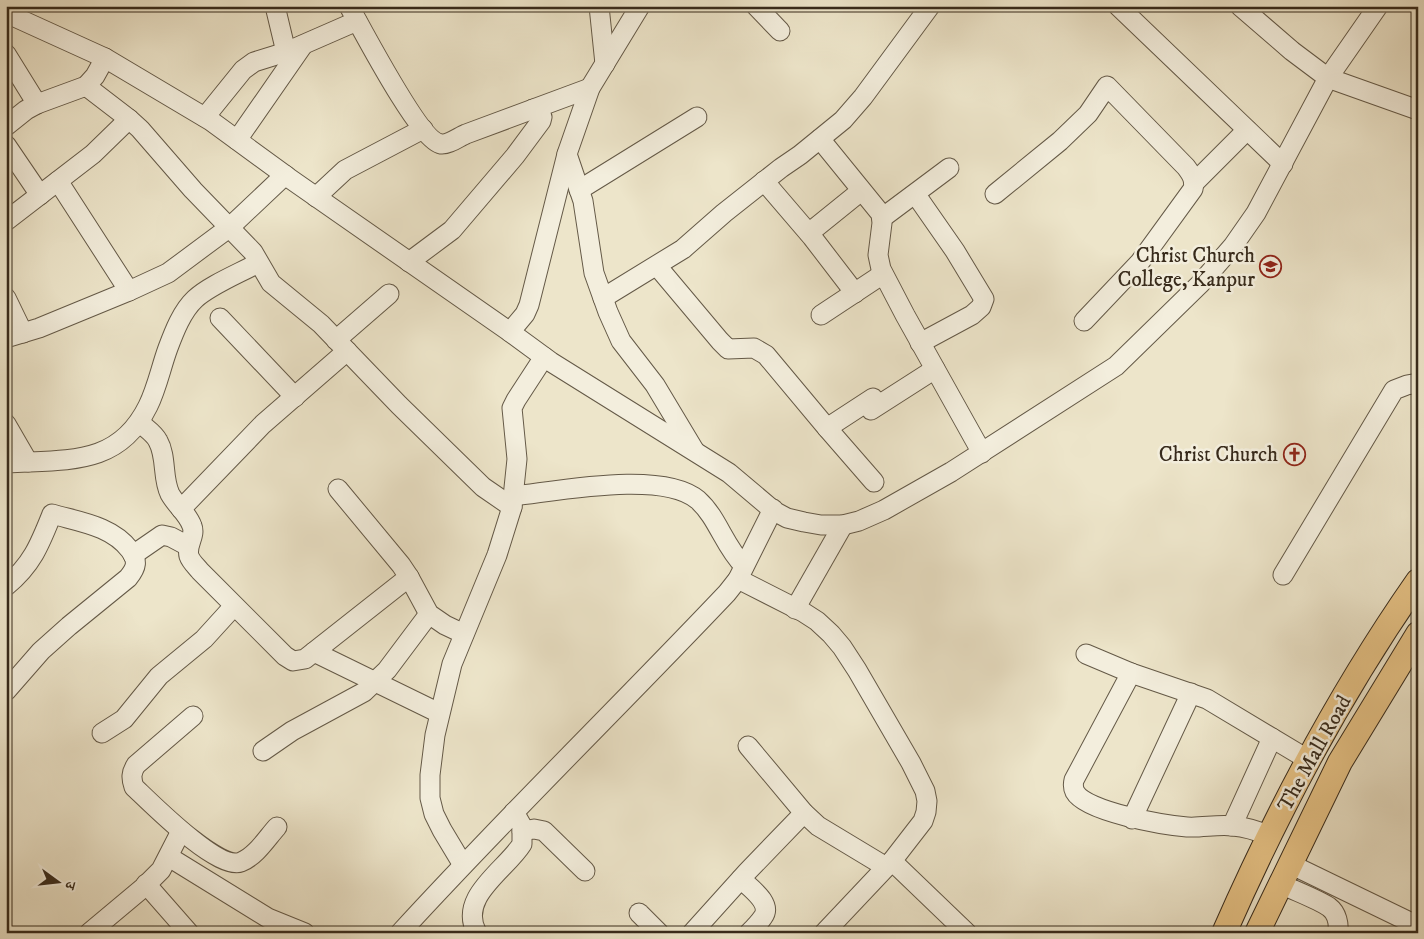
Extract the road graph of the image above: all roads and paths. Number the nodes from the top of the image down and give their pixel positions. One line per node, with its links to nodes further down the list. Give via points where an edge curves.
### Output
1 (275, 6): 12 (street)
2 (599, 6): 15 (street)
3 (640, 6): 15 (street)
4 (756, 6): 11 (street)
5 (930, 6): 28 (street, via 863,97)
6 (1118, 6): 27 (street)
7 (1240, 6): 16 (street)
8 (1378, 6): 16 (street)
9 (8, 12): 14 (street)
10 (353, 14): 12 (street); 26 (street)
11 (780, 31)
12 (295, 48): 22 (street, via 248,66); 29 (street)
13 (6, 54): 19 (street)
14 (105, 58): 17 (street); 22 (street)
15 (604, 64): 18 (street)
16 (1328, 78): 21 (street); 32 (street)
17 (86, 86): 19 (street); 24 (street)
18 (590, 88): 20 (street); 31 (street)
19 (37, 104): 25 (street)
20 (533, 109): 26 (street, via 446,144 433,141); 48 (street, via 542,117 541,121 516,156 452,230)
21 (1418, 110)
22 (205, 117): 29 (street)
23 (697, 117): 38 (street)
24 (129, 119): 35 (street, via 93,154); 46 (street)
25 (6, 126)
26 (423, 129): 43 (street, via 345,170)
27 (1247, 130): 32 (street); 37 (street)
28 (820, 139): 36 (street); 39 (street)
29 (237, 140): 34 (street)
30 (6, 145): 42 (street)
31 (567, 154): 38 (street); 60 (street, via 529,304)
32 (1283, 164): 72 (street, via 1233,246 1200,284 1116,366)
33 (949, 168): 40 (street)
34 (285, 175): 43 (street); 46 (street)
35 (58, 181): 42 (street); 52 (street)
36 (764, 181): 47 (street); 50 (street, via 683,250)
37 (1195, 182): 41 (street, via 1186,167 1108,86 1088,114 1060,141); 59 (street, via 1194,189 1140,262)
38 (579, 190): 56 (street, via 594,273)
39 (861, 191): 44 (street); 47 (street)
40 (916, 194): 44 (street); 62 (street, via 984,299 972,315)
41 (994, 194)
42 (40, 195): 45 (street)
43 (316, 197): 48 (street)
44 (882, 218): 51 (street, via 878,262)
45 (6, 221)
46 (230, 227): 49 (street, via 253,252); 52 (street, via 168,273)
47 (809, 233): 53 (street)
48 (409, 262): 60 (street)
49 (258, 263): 63 (street, via 271,282); 68 (street, via 208,290 187,309 174,331 149,405)
50 (657, 266): 56 (street); 70 (street, via 728,349 754,348 766,355)
51 (883, 274): 53 (street); 62 (street)
52 (128, 291): 61 (street)
53 (855, 293): 57 (street)
54 (389, 294): 63 (street)
55 (6, 298): 61 (street)
56 (603, 298): 71 (street, via 621,341 655,385)
57 (821, 315)
58 (220, 318): 67 (street)
59 (1084, 321)
60 (510, 332): 64 (street)
61 (15, 336)
62 (920, 343): 65 (street)
63 (342, 346): 67 (street); 77 (street, via 483,487)
64 (544, 357): 71 (street); 77 (street, via 512,408 517,459)
65 (935, 370): 70 (street); 72 (street)
66 (1418, 383): 84 (street, via 1394,390)
67 (295, 397): 79 (street, via 263,424)
68 (139, 422): 73 (street, via 111,448 92,455 72,460); 79 (street, via 158,442 169,491)
69 (6, 424): 73 (street)
70 (827, 428): 75 (street)
71 (696, 453): 78 (street, via 729,473)
72 (982, 453): 80 (street, via 884,510)
73 (28, 462): 74 (street)
74 (6, 463)
75 (874, 482)
76 (338, 489): 85 (street)
77 (513, 502): 83 (street, via 620,484 676,489 698,500 708,510); 91 (street, via 497,555)
78 (773, 509): 80 (street, via 787,518 804,522); 83 (street)
79 (181, 510): 81 (street, via 193,527)
80 (843, 525): 89 (street)
81 (188, 546): 82 (street, via 172,537 162,536); 88 (street, via 190,559)
82 (133, 555): 87 (street, via 117,536 100,527 52,514 30,563); 97 (street, via 136,565 128,578 41,651)
83 (741, 573): 89 (street); 107 (street, via 727,593)
84 (1283, 576)
85 (410, 577): 90 (street); 93 (street)
86 (1418, 581): 105 (main road, The Mall Road)
87 (6, 586)
88 (234, 606): 93 (street, via 293,661 305,659); 101 (street, via 204,639 158,676 124,719)
89 (795, 608): 116 (street, via 817,622 842,647 925,791 927,801 923,821)
90 (430, 614): 91 (street); 96 (street)
91 (464, 634): 99 (street)
92 (1416, 639): 106 (main road, The Mall Road)
93 (314, 652): 96 (street)
94 (1086, 654): 95 (street)
95 (1131, 673): 98 (street); 109 (street, via 1073,786 1075,793 1091,804)
96 (375, 682): 99 (street); 104 (street, via 364,692 292,731)
97 (6, 691)
98 (1191, 693): 102 (street, via 1207,699); 109 (street)
99 (439, 713): 117 (street, via 430,798 434,814)
100 (192, 716): 112 (street, via 136,766 131,779 134,787)
101 (102, 733)
102 (1272, 738): 105 (street); 110 (street)
103 (748, 746): 108 (street)
104 (263, 751)
105 (1311, 753): 106 (street); 114 (main road, The Mall Road)
106 (1340, 762): 119 (main road, The Mall Road)
107 (514, 812): 113 (street); 117 (street)
108 (804, 813): 116 (street, via 829,834); 120 (street)
109 (1132, 819): 110 (street, via 1187,827)
110 (1232, 826): 114 (street)
111 (277, 827): 112 (street, via 240,863 224,860)
112 (181, 831): 115 (street)
113 (522, 831): 118 (street, via 544,831); 128 (street, via 522,844 518,850 477,897 472,922)
114 (1270, 836): 134 (main road, The Mall Road)
115 (169, 857): 121 (street); 126 (street, via 268,918)
116 (889, 864): 132 (street); 133 (street)
117 (462, 865): 127 (street)
118 (585, 871)
119 (1285, 874): 123 (street); 135 (main road, The Mall Road); 136 (street, via 1329,908 1335,916)
120 (741, 879): 130 (street); 131 (street, via 765,907 764,916)
121 (146, 884): 124 (street); 125 (street)
122 (638, 913): 129 (street)
123 (1418, 926)
124 (89, 933)
125 (189, 933)
126 (305, 933)
127 (400, 933)
128 (477, 933)
129 (659, 933)
130 (692, 933)
131 (749, 933)
132 (824, 933)
133 (967, 933)
134 (1224, 933)
135 (1257, 933)
136 (1338, 933)

